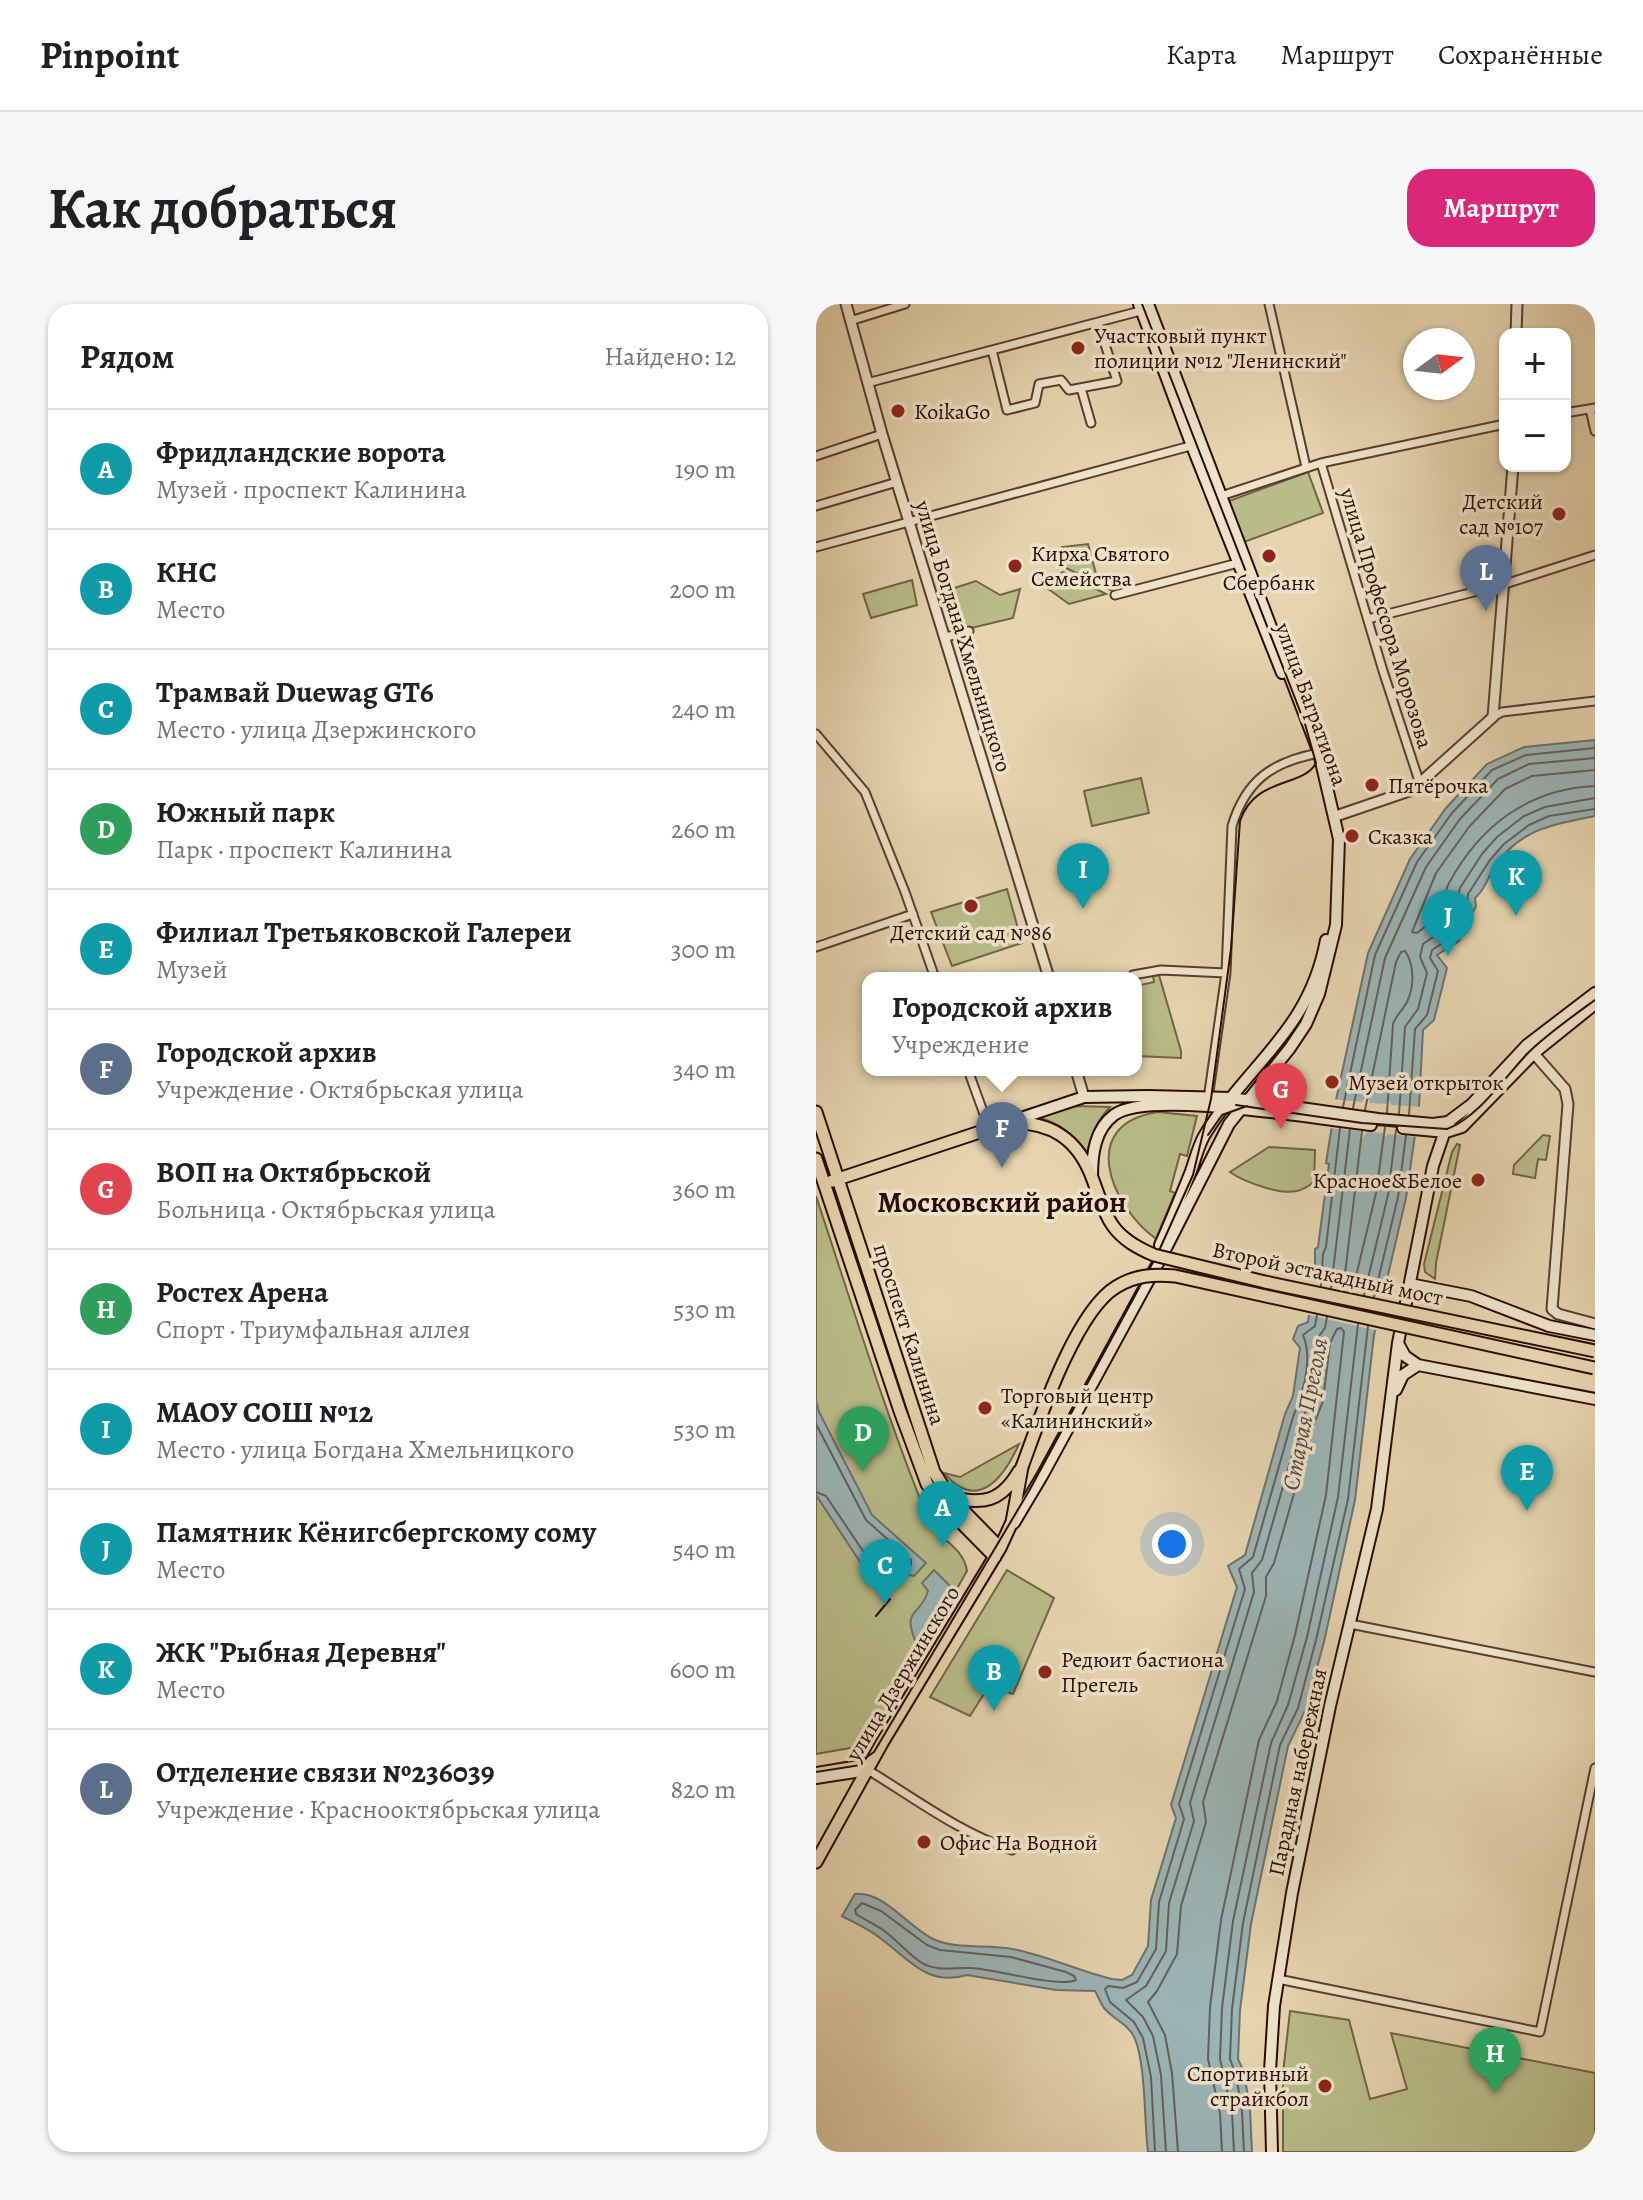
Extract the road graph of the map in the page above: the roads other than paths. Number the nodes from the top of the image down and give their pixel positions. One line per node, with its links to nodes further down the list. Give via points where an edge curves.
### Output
1 (846, 304): 6 (street, улица Богдана Хмельницкого)
2 (905, 304): 6 (street)
3 (1269, 304): 21 (street)
4 (1517, 304): 8 (street)
5 (1144, 307): 7 (street); 18 (main road, улица Багратиона)
6 (850, 321): 10 (street, улица Богдана Хмельницкого)
7 (1098, 323): 9 (street); 11 (street, via 1117,381)
8 (1516, 328)
9 (992, 350): 10 (street); 11 (street, via 1007,410 1035,403 1039,384 1061,380 1069,390)
10 (867, 383): 17 (street, улица Богдана Хмельницкого)
11 (1081, 388): 14 (street)
12 (1592, 408): 13 (street); 16 (street)
13 (1571, 412)
14 (1091, 423)
15 (1499, 425): 20 (street)
16 (1595, 431)
17 (882, 434): 19 (street); 23 (street, улица Богдана Хмельницкого)
18 (1196, 444): 24 (main road, улица Багратиона); 26 (street)
19 (816, 456)
20 (1321, 463): 21 (street); 32 (street, улица Профессора Морозова)
21 (1306, 467): 24 (street)
22 (1513, 472): 30 (street)
23 (897, 482): 25 (street); 26 (street, улица Богдана Хмельницкого)
24 (1216, 498): 29 (main road, улица Багратиона); 38 (main road, улица Багратиона)
25 (816, 506)
26 (909, 520): 27 (street); 34 (street, улица Богдана Хмельницкого)
27 (816, 547)
28 (1595, 555): 30 (street)
29 (1238, 563): 31 (street); 38 (main road, улица Багратиона)
30 (1505, 584): 32 (street); 36 (street)
31 (1115, 595)
32 (1368, 619): 39 (street, улица Профессора Морозова)
33 (969, 631): 34 (street)
34 (946, 637): 44 (street, улица Богдана Хмельницкого)
35 (1595, 701): 36 (street)
36 (1493, 717): 39 (street)
37 (816, 734): 41 (street, via 865,792)
38 (1316, 753): 40 (main road, улица Багратиона); 46 (street, via 1257,778 1235,815)
39 (1420, 784): 40 (street, via 1400,796)
40 (1333, 817): 54 (main road, улица Багратиона, via 1332,896 1317,977 1290,1029); 55 (main road, улица Багратиона, via 1339,839 1339,897 1319,994 1290,1048)
41 (913, 914): 42 (street); 43 (street)
42 (816, 947)
43 (933, 972)
44 (1047, 972)
45 (1142, 973): 46 (street)
46 (1226, 973): 53 (street)
47 (1595, 993): 49 (main road)
48 (1595, 1004): 49 (main road)
49 (1530, 1049): 58 (main road); 65 (street, via 1565,1089 1568,1104 1552,1309)
50 (970, 1076): 59 (street)
51 (1078, 1076): 52 (street)
52 (1084, 1097): 53 (main road); 57 (main road)
53 (1208, 1099): 54 (main road)
54 (1225, 1104): 55 (main road); 61 (main road, Второй эстакадный мост, via 1147,1105 1115,1114 1097,1138); 73 (main road, улица Дзержинского, via 1203,1138 1161,1243 1045,1457)
55 (1245, 1105): 58 (main road); 73 (main road, улица Дзержинского, via 1229,1124)
56 (816, 1112): 62 (main road, проспект Калинина)
57 (1007, 1123): 59 (main road); 61 (main road, Второй эстакадный мост, via 1035,1123 1058,1131)
58 (1447, 1127): 64 (main road, Парадная набережная, via 1433,1166)
59 (989, 1128): 62 (main road)
60 (816, 1159): 63 (main road, проспект Калинина)
61 (1092, 1177): 68 (main road, Второй эстакадный мост, bridge, via 1106,1215 1126,1239 1154,1255)
62 (838, 1179): 63 (main road); 76 (main road, проспект Калинина, via 934,1472)
63 (824, 1183): 75 (main road, проспект Калинина)
64 (1410, 1284): 66 (main road, via 1459,1293 1549,1326); 67 (main road, Парадная набережная)
65 (1595, 1324)
66 (1595, 1335)
67 (1398, 1343): 69 (main road); 72 (main road, Парадная набережная)
68 (1595, 1351)
69 (1418, 1365): 71 (main road); 72 (main road, via 1403,1375)
70 (1595, 1369): 74 (main road, Второй эстакадный мост, bridge, via 1175,1276 1146,1275 1104,1296 1076,1336)
71 (1590, 1398)
72 (1391, 1403): 79 (main road, Парадная набережная, via 1377,1509)
73 (1048, 1465): 77 (main road, улица Дзержинского)
74 (1022, 1467): 76 (main road, via 995,1497 969,1502); 77 (main road)
75 (927, 1484): 76 (main road); 78 (main road, проспект Калинина)
76 (950, 1497): 78 (main road, проспект Калинина)
77 (1010, 1528): 78 (main road, улица Дзержинского)
78 (997, 1553): 82 (main road, улица Дзержинского)
79 (1350, 1624): 80 (street); 86 (main road, Парадная набережная)
80 (1595, 1672)
81 (1595, 1768): 86 (street, via 1540,2032)
82 (868, 1770): 83 (main road); 84 (street, via 958,1825); 85 (main road, улица Дзержинского)
83 (816, 1778)
84 (1012, 1850)
85 (816, 1862)
86 (1278, 1979): 87 (main road, Парадная набережная, via 1270,2071)
87 (1272, 2152)

